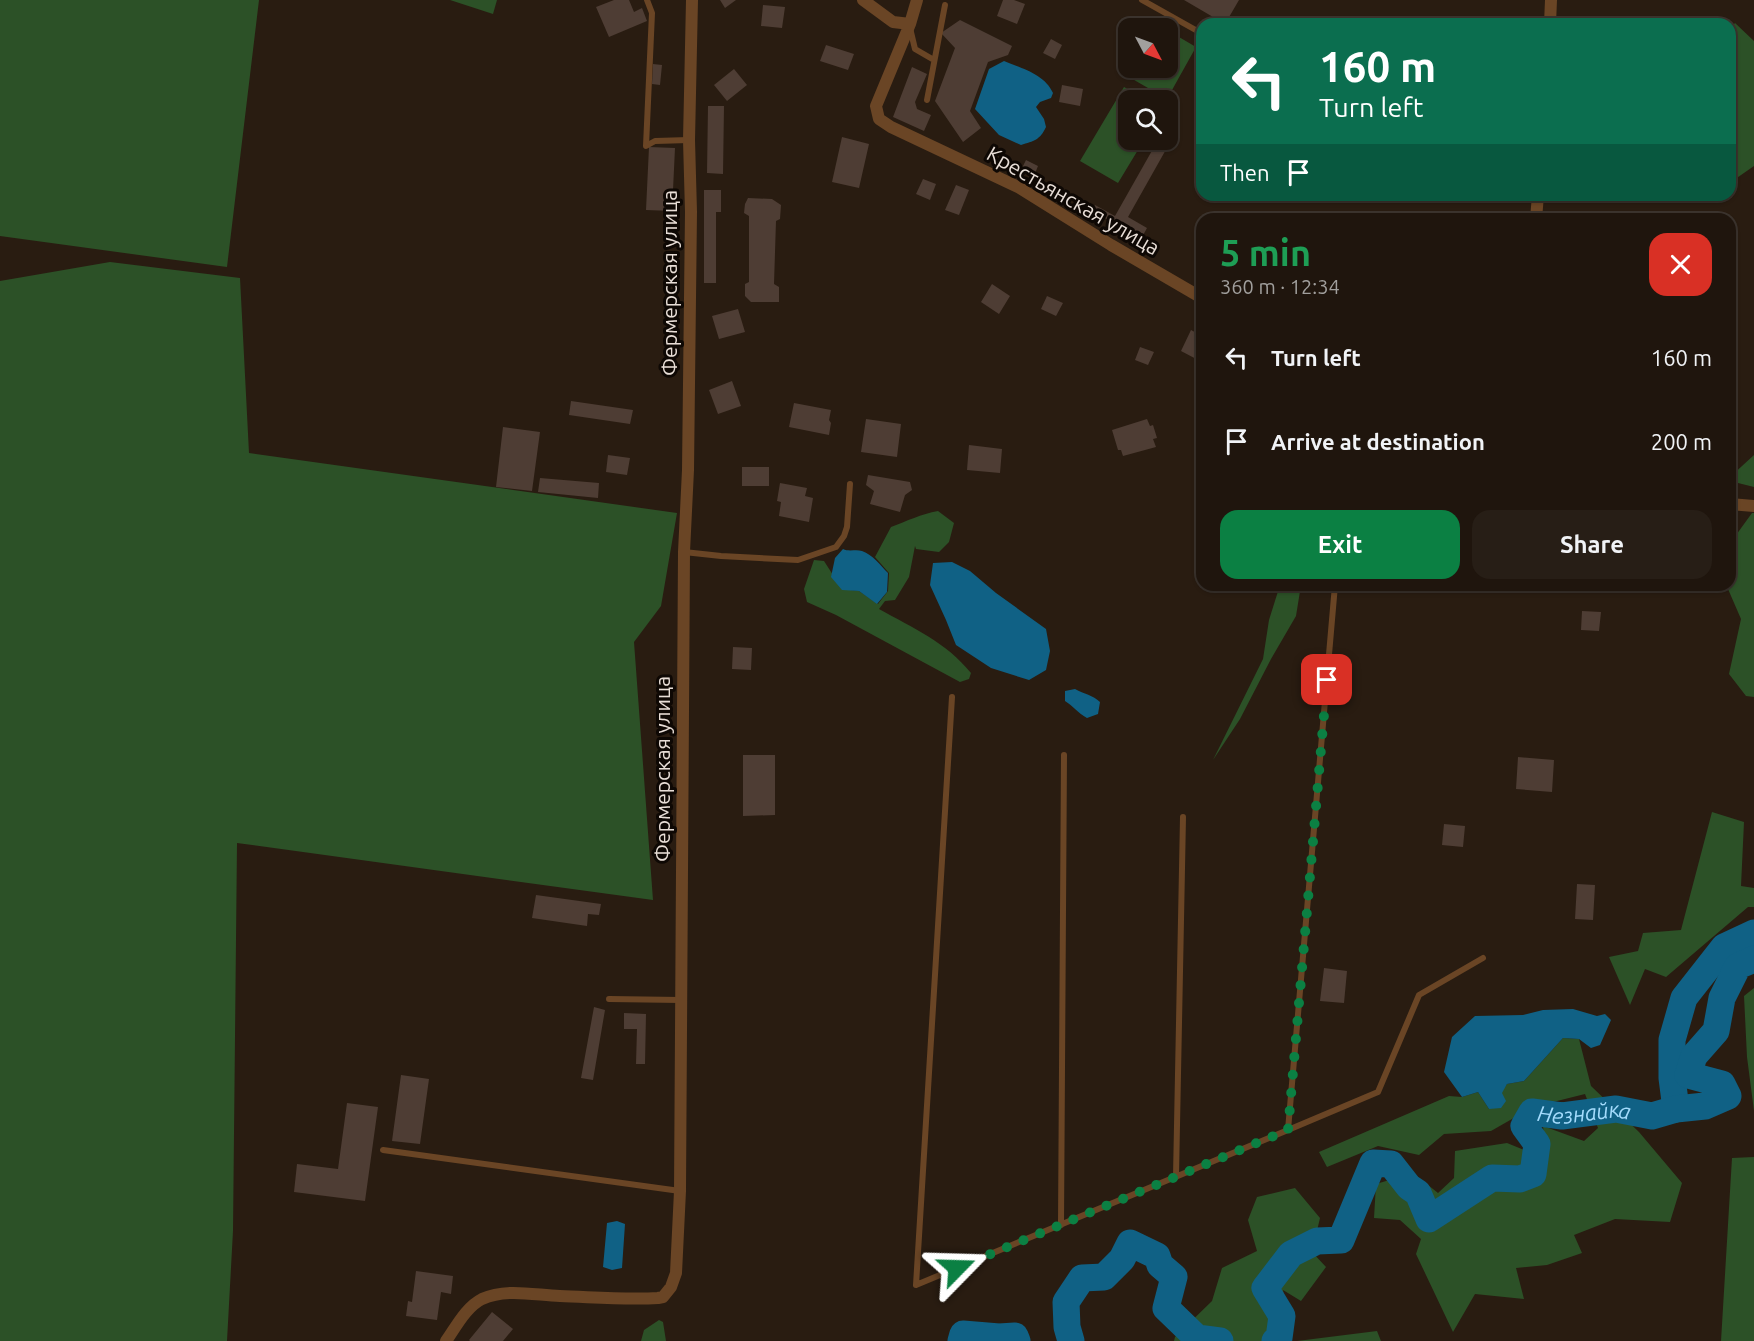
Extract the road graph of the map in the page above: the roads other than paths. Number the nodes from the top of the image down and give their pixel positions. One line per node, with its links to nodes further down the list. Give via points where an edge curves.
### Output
1 (647, 0): 13 (lane, via 652,13 646,146 655,141)
2 (692, 0): 13 (street, Фермерская улица)
3 (863, 0): 9 (street, via 893,22)
4 (916, 0): 9 (street)
5 (1142, 0): 10 (lane)
6 (1551, 0): 8 (street)
7 (945, 5): 11 (lane)
8 (1550, 18)
9 (910, 24): 11 (lane, via 915,49); 14 (street, Крестьянская улица, via 876,106 879,119 1018,187)
10 (1196, 30)
11 (934, 60): 12 (lane)
12 (927, 100)
13 (689, 140): 18 (street, Фермерская улица, via 688,470)
14 (1196, 295)
15 (850, 484): 18 (lane, via 847,527 833,548 798,560)
16 (1736, 504): 17 (street)
17 (1754, 506)
18 (684, 552): 25 (street, Фермерская улица)
19 (1334, 591): 26 (lane)
20 (952, 697): 30 (lane, via 916,1285)
21 (1065, 754): 30 (lane)
22 (1183, 817): 28 (lane)
23 (1483, 958): 26 (lane, via 1419,995 1378,1092)
24 (609, 999): 25 (lane)
25 (681, 1000): 29 (street, Фермерская улица)
26 (1288, 1130): 28 (lane)
27 (383, 1150): 29 (lane)
28 (1176, 1177): 30 (lane)
29 (680, 1191): 31 (street, Фермерская улица, via 676,1274 663,1297 492,1295 472,1306)
30 (1061, 1225)
31 (446, 1341)

